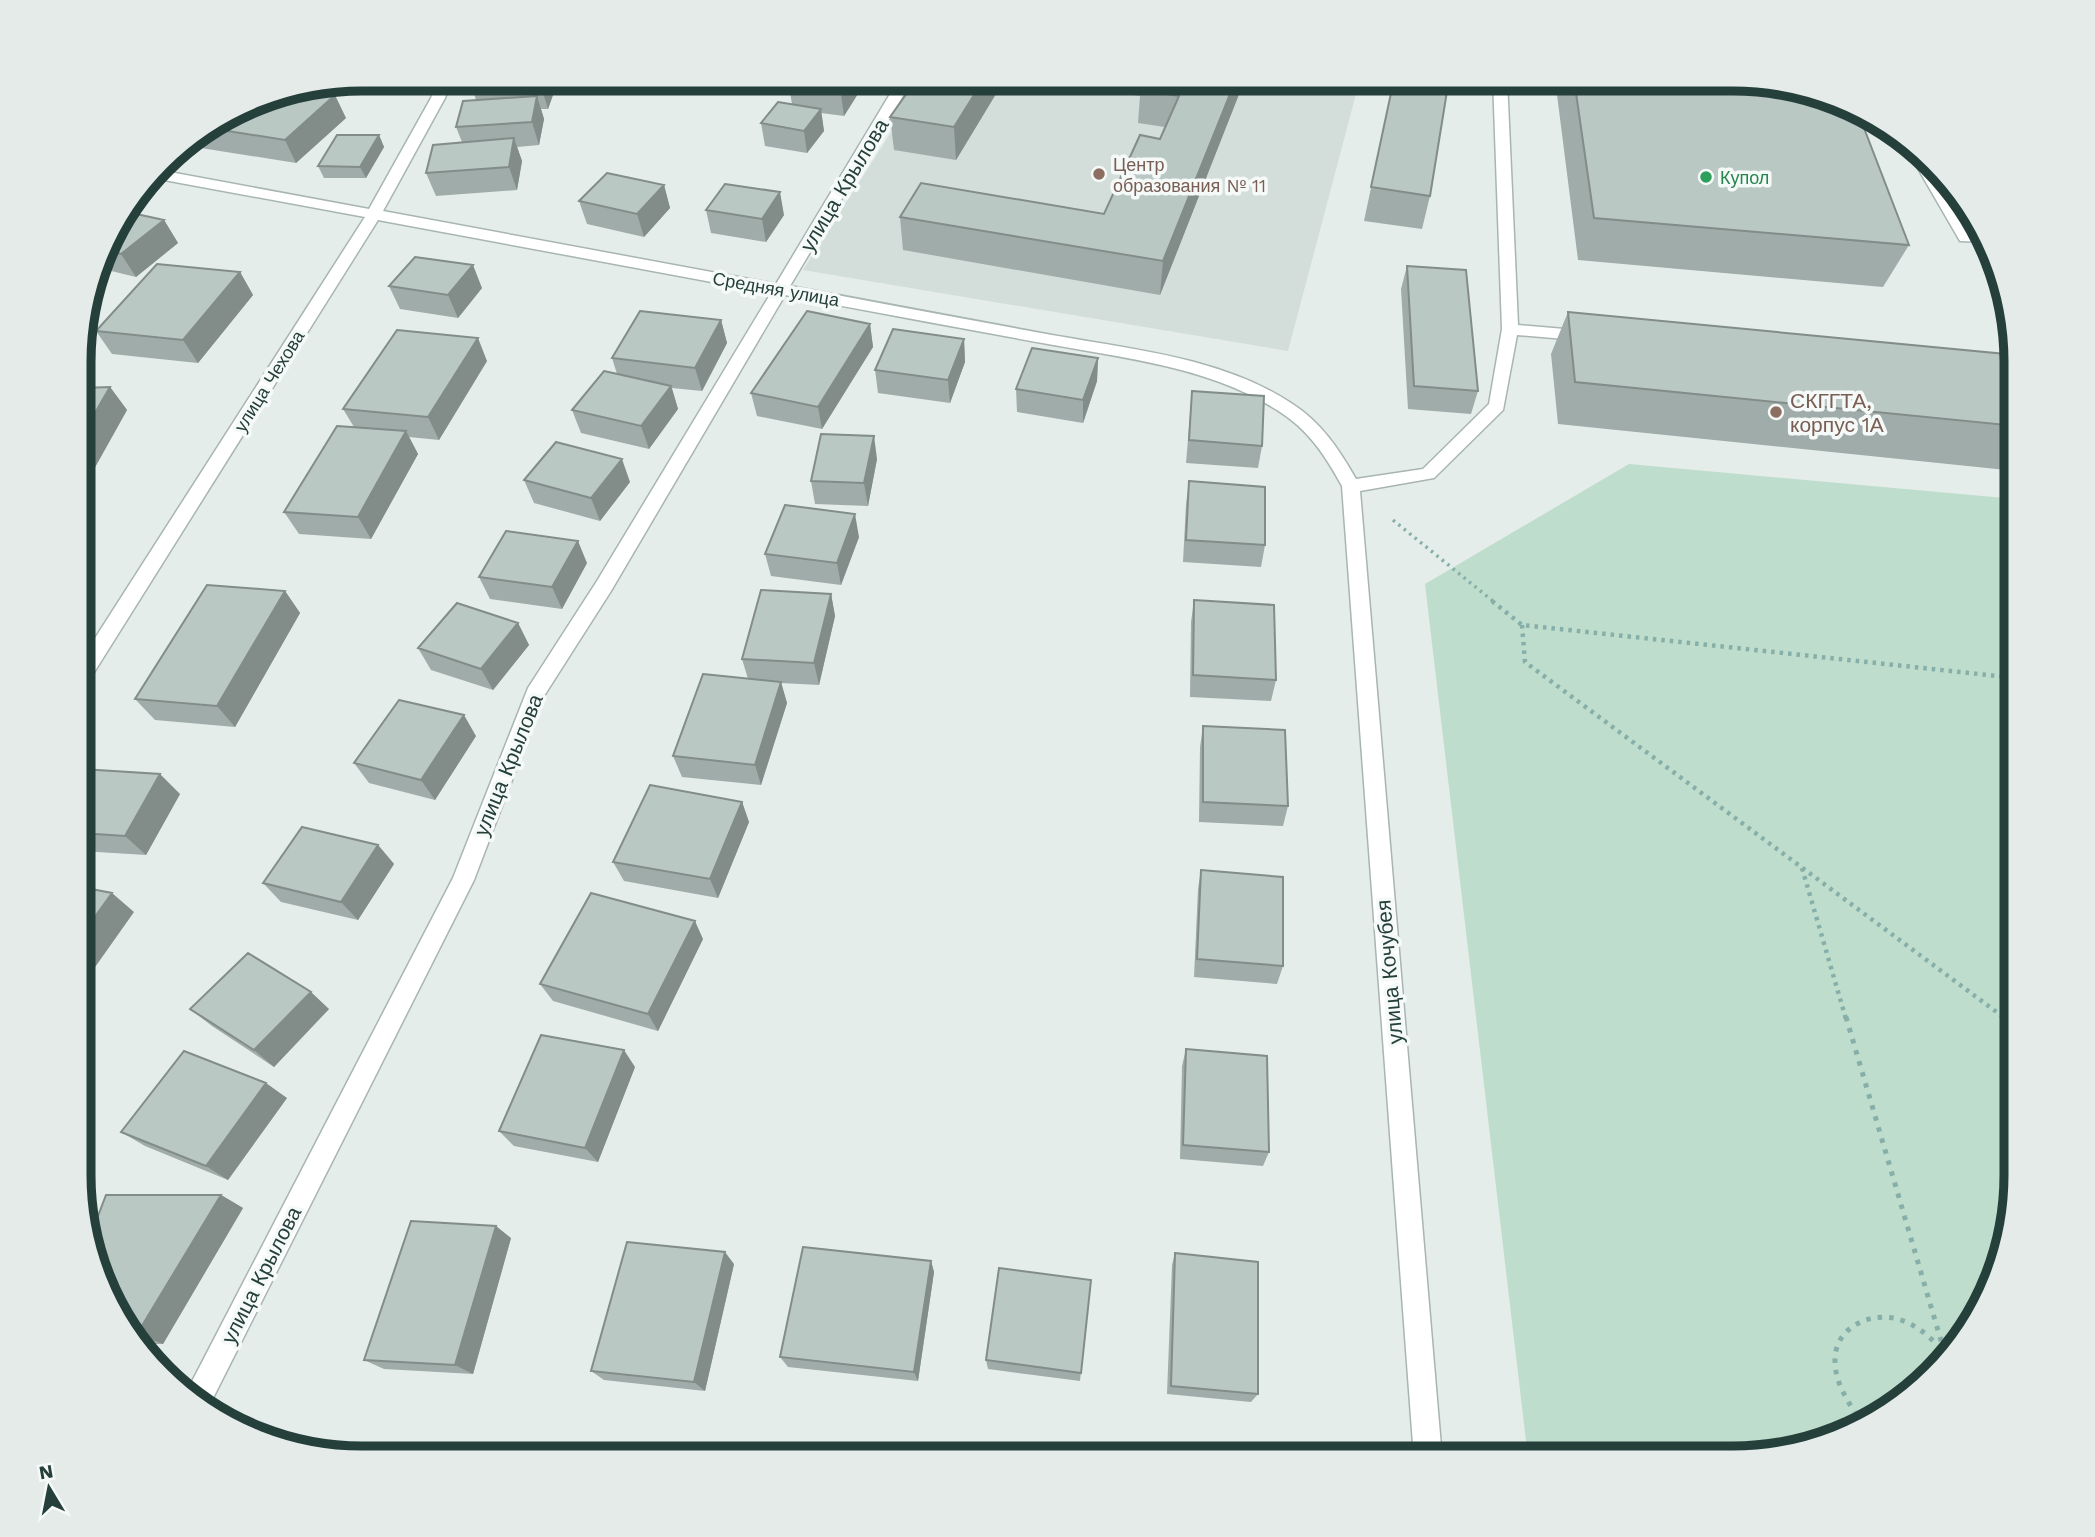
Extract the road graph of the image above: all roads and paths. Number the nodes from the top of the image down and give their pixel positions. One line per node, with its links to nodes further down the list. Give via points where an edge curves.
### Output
1 (441, 91): 6 (street, улица Чехова)
2 (899, 91): 8 (street, улица Крылова)
3 (1500, 91): 9 (street)
4 (1927, 172): 7 (street, via 1965,238)
5 (165, 176): 6 (street, Средняя улица)
6 (374, 214): 8 (street, Средняя улица); 13 (street, улица Чехова)
7 (1974, 238)
8 (781, 290): 11 (street, Средняя улица, via 1145,356 1230,378 1285,406 1324,440); 19 (street, улица Крылова, via 535,694 463,880)
9 (1510, 329): 10 (street); 11 (street, via 1497,406 1429,474)
10 (1605, 338)
11 (1351, 486): 12 (path); 21 (street, улица Кочубея)
12 (1522, 625): 14 (path); 15 (path, via 1525,662)
13 (91, 661)
14 (2004, 677)
15 (1802, 867): 16 (path); 17 (path)
16 (2004, 1017)
17 (1944, 1346)
18 (1941, 1349): 20 (path, via 1906,1323 1868,1318 1852,1324 1839,1337 1834,1357 1836,1379)
19 (201, 1393)
20 (1856, 1416)
21 (1427, 1446)

